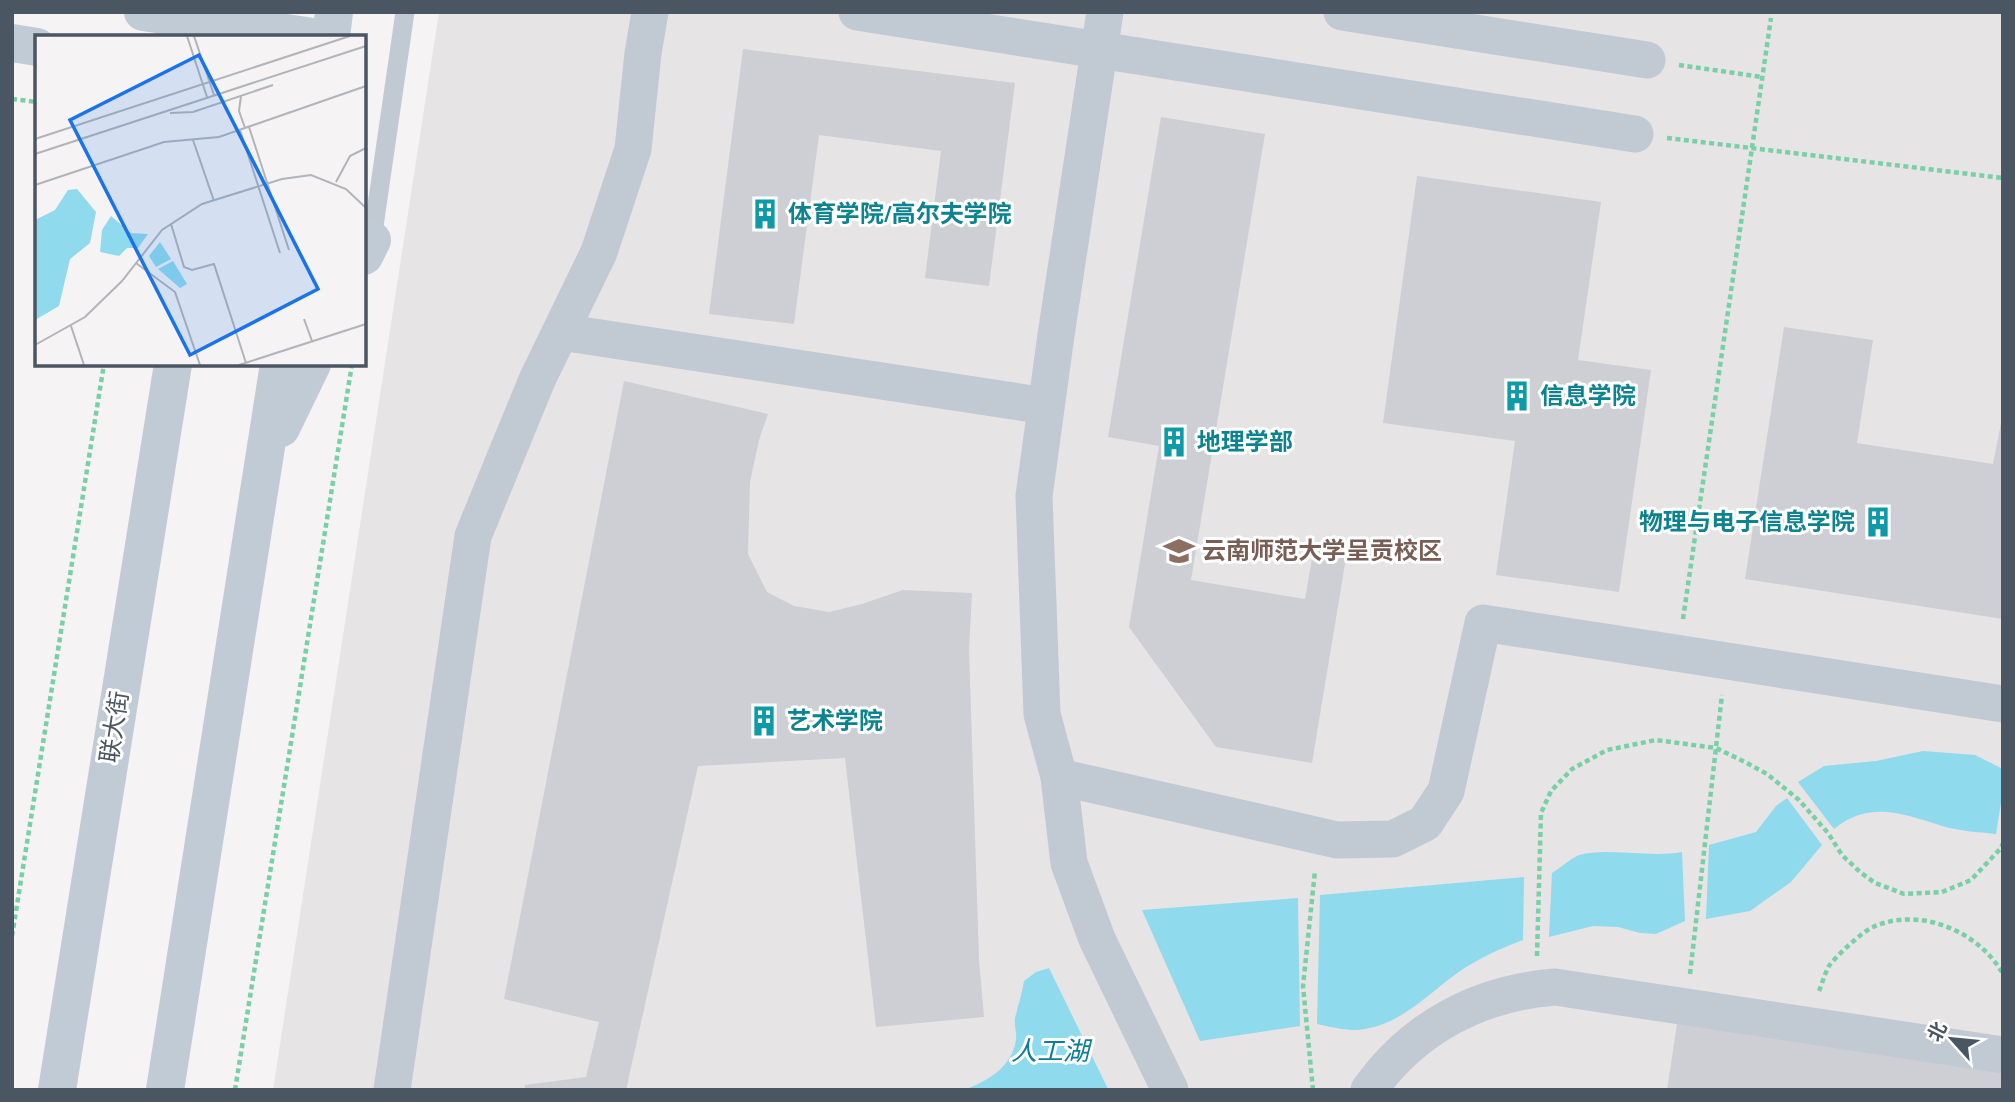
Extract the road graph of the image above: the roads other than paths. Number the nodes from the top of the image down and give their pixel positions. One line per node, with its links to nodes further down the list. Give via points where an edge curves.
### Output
1 (143, 12): 8 (main road)
2 (334, 12): 10 (main road)
3 (405, 12): 16 (lane)
4 (650, 12): 17 (street, via 633,149 599,252)
5 (857, 12): 13 (street)
6 (1105, 12): 13 (street)
7 (1342, 12): 14 (street)
8 (228, 25): 9 (main road)
9 (299, 35)
10 (331, 35)
11 (12, 43): 12 (main road)
12 (35, 47)
13 (1098, 49): 15 (street); 21 (street)
14 (1647, 60)
15 (1634, 134)
16 (368, 248)
17 (561, 332): 21 (street); 28 (street, via 473,536)
18 (173, 366): 26 (main road, 联大街)
19 (279, 366): 22 (main road)
20 (311, 366): 22 (main road)
21 (1046, 406): 24 (street, via 1034,496 1042,714)
22 (263, 465): 27 (main road)
23 (2003, 704): 24 (street, via 1483,623 1446,791 1425,823 1393,839 1337,840)
24 (1059, 776): 29 (street, via 1069,863 1097,939)
25 (2003, 1055): 30 (street, via 1555,987 1518,990 1466,1007 1421,1036)
26 (57, 1090)
27 (165, 1090)
28 (392, 1090)
29 (1170, 1090)
30 (1369, 1090)

